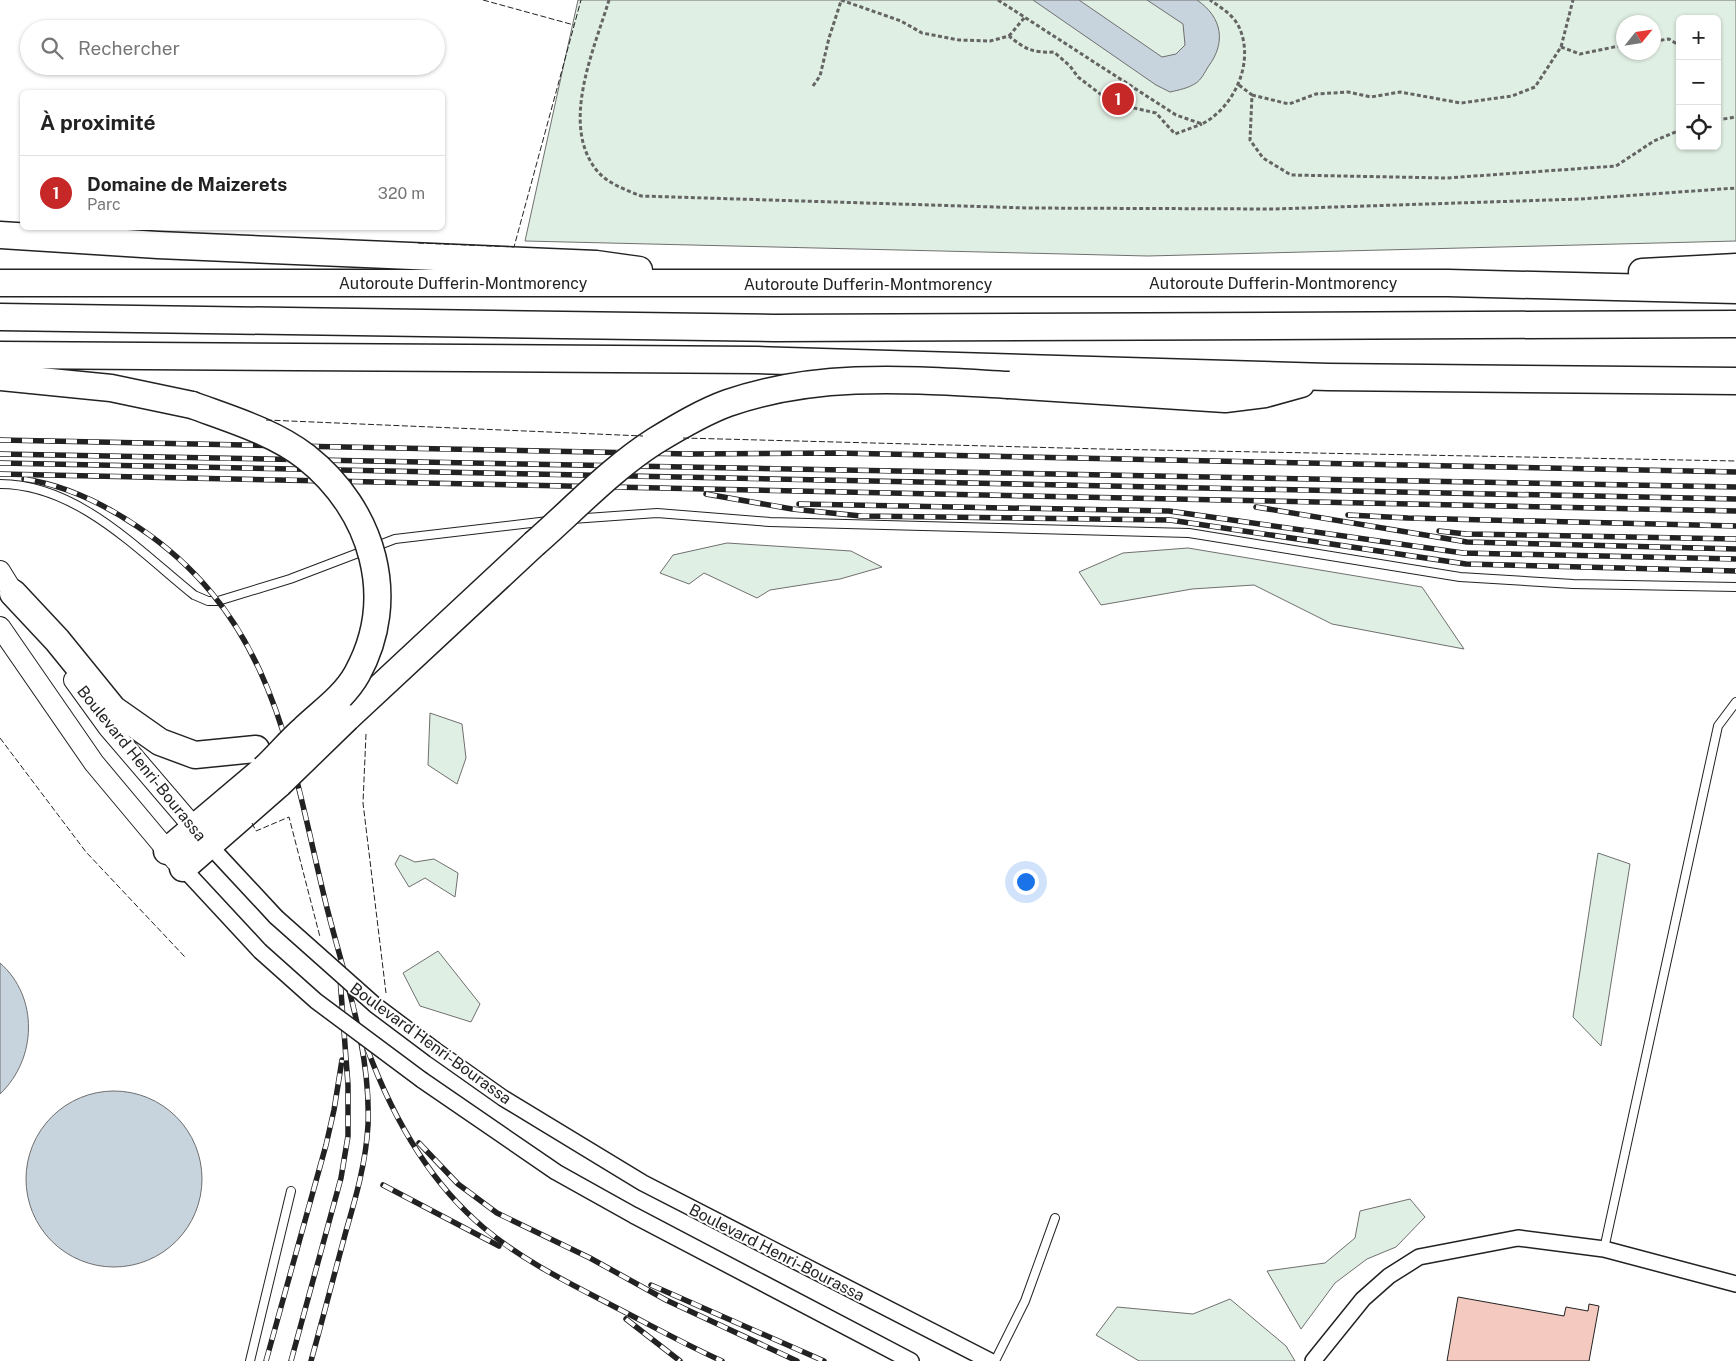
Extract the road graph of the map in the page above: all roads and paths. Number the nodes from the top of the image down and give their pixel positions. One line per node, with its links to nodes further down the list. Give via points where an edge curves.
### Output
1 (609, 0): 19 (path, via 582,93 579,120 583,145 598,172 616,186 641,196 1027,208 1274,209 1588,198)
2 (841, 0): 7 (path, via 900,21 922,33 959,40 990,41); 13 (path, via 820,76)
3 (998, 0): 6 (path)
4 (1210, 0): 12 (path, via 1233,16 1239,26 1244,41)
5 (1573, 0): 10 (path)
6 (1025, 17): 7 (path); 17 (path, via 1176,115)
7 (1009, 36): 17 (path, via 1022,47 1037,53 1054,52 1112,103 1156,113 1176,134)
8 (1661, 40): 9 (path, via 1669,39)
9 (1676, 43)
10 (1562, 47): 11 (path, via 1580,54); 14 (path, via 1535,87 1512,96 1462,103 1400,92 1371,97 1348,92 1316,94 1289,104)
11 (1616, 47)
12 (1239, 85): 14 (path); 17 (path, via 1212,118)
13 (814, 86)
14 (1252, 95): 18 (path, via 1250,140 1263,158 1291,175 1447,178 1616,166 1654,141)
15 (1736, 117): 16 (path)
16 (1721, 119)
17 (1202, 124)
18 (1676, 132)
19 (1736, 188)
20 (0, 235): 21 (highway)
21 (158, 245): 22 (highway); 26 (highway, via 596,264)
22 (0, 247)
23 (1736, 267): 25 (highway)
24 (0, 282): 26 (highway, Autoroute Dufferin-Montmorency)
25 (1448, 283): 26 (highway, Autoroute Dufferin-Montmorency); 27 (highway, Autoroute Dufferin-Montmorency)
26 (747, 284)
27 (1736, 290)
28 (0, 317): 29 (highway, via 774,328)
29 (1736, 324)
30 (0, 355): 32 (highway, via 757,360)
31 (0, 377): 40 (highway, bridge, via 111,388 192,405 270,436 305,456 340,490 370,542 375,566 377,600 367,653 356,676 336,702 304,729 281,742)
32 (1328, 377): 33 (highway); 40 (highway, bridge, via 1265,394 1225,399 1010,384 853,379 789,386 727,403 653,442)
33 (1736, 381)
34 (0, 484): 36 (lane, via 46,491 94,516 194,595 208,602 290,579 395,539 533,522 657,513 770,522 1189,533 1460,578)
35 (0, 571): 37 (main road, Boulevard Henri-Bourassa)
36 (1736, 587)
37 (13, 593): 40 (highway, via 57,640 113,710 160,742 195,755); 41 (main road, Boulevard Henri-Bourassa, via 108,727)
38 (0, 627): 42 (main road, Boulevard Henri-Bourassa, via 94,763)
39 (1736, 702): 45 (lane, via 1718,726)
40 (266, 767): 41 (highway)
41 (202, 837): 42 (highway); 49 (street, Boulevard Henri-Bourassa, bridge, via 276,917 368,1000 503,1098 643,1183)
42 (175, 860): 48 (street, Boulevard Henri-Bourassa, bridge, via 260,952 316,1001 422,1080 556,1172)
43 (291, 1191): 47 (lane)
44 (1055, 1218): 50 (lane, via 1025,1301)
45 (1604, 1250): 46 (street); 51 (street, via 1518,1238 1419,1257 1389,1276 1363,1299)
46 (1736, 1284)
47 (250, 1361)
48 (911, 1361)
49 (990, 1361)
50 (995, 1361)
51 (1313, 1361)

